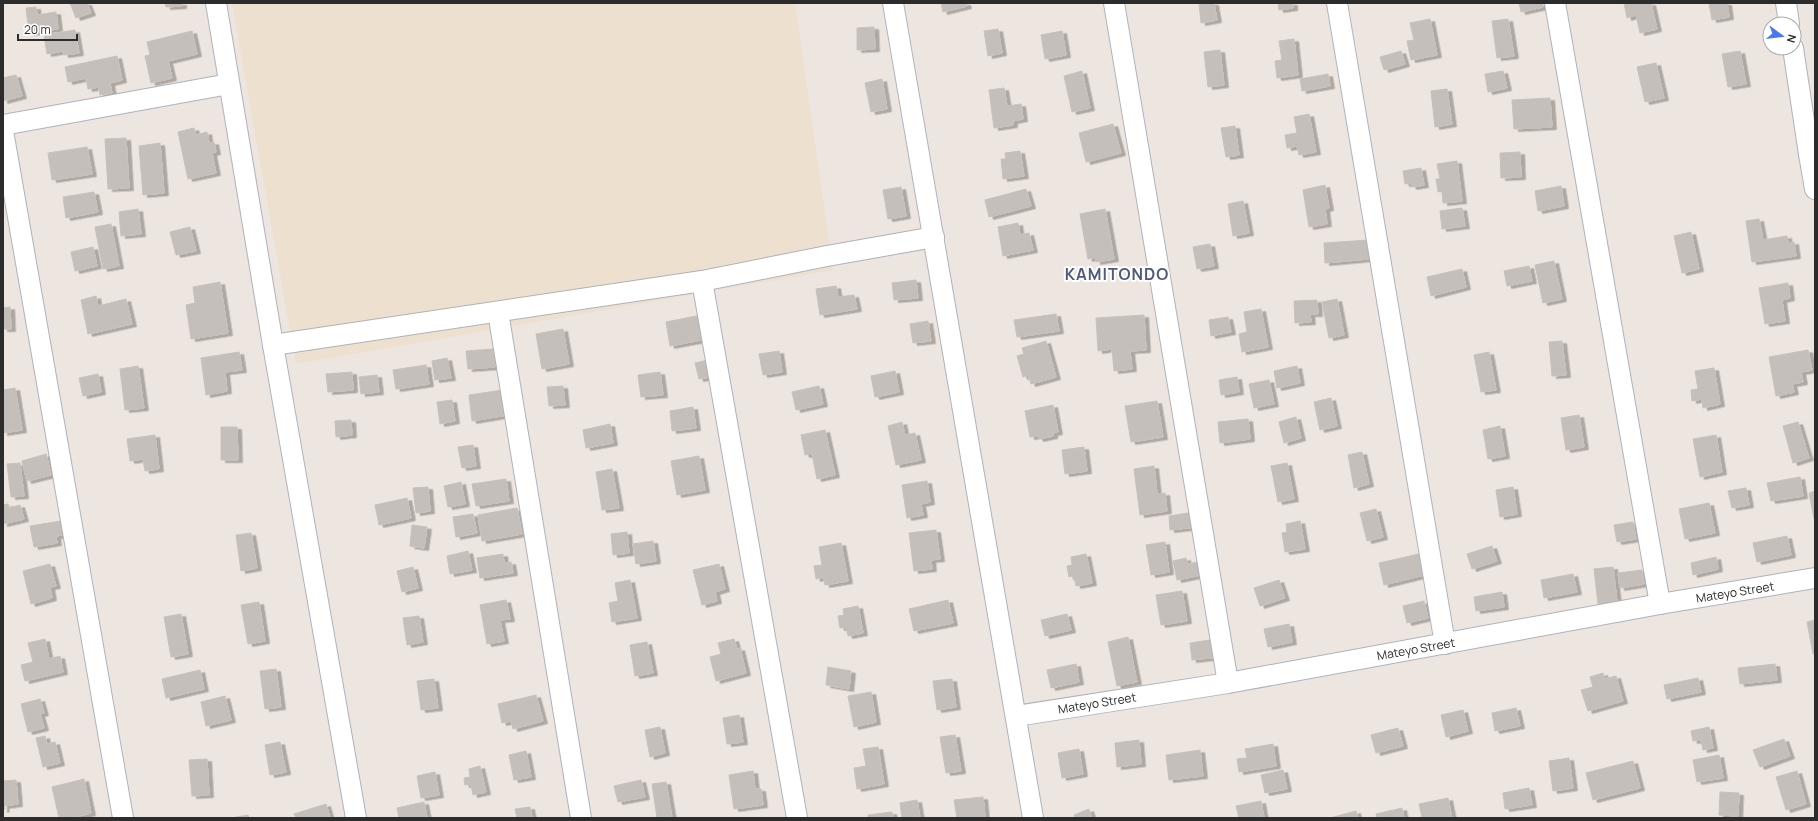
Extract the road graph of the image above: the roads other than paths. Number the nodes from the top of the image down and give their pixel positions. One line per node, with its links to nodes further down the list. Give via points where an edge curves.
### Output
1 (216, 3): 9 (street)
2 (893, 3): 14 (street)
3 (1114, 3): 21 (street)
4 (1337, 3): 20 (street)
5 (1555, 3): 19 (street)
6 (1786, 3): 7 (street)
7 (1788, 16)
8 (1794, 56): 12 (street)
9 (229, 84): 10 (street); 17 (street)
10 (3, 125)
11 (3, 131): 23 (street)
12 (1812, 154): 13 (street)
13 (1815, 189)
14 (934, 237): 15 (street); 22 (street)
15 (702, 281): 16 (street); 26 (street)
16 (498, 312): 17 (street); 25 (street)
17 (273, 345): 24 (street)
18 (1815, 578): 19 (street, Mateyo Street)
19 (1660, 604): 20 (street, Mateyo Street)
20 (1444, 644): 21 (street, Mateyo Street)
21 (1228, 683): 22 (street, Mateyo Street)
22 (1016, 716): 27 (street)
23 (123, 818)
24 (356, 818)
25 (581, 818)
26 (797, 818)
27 (1033, 818)

